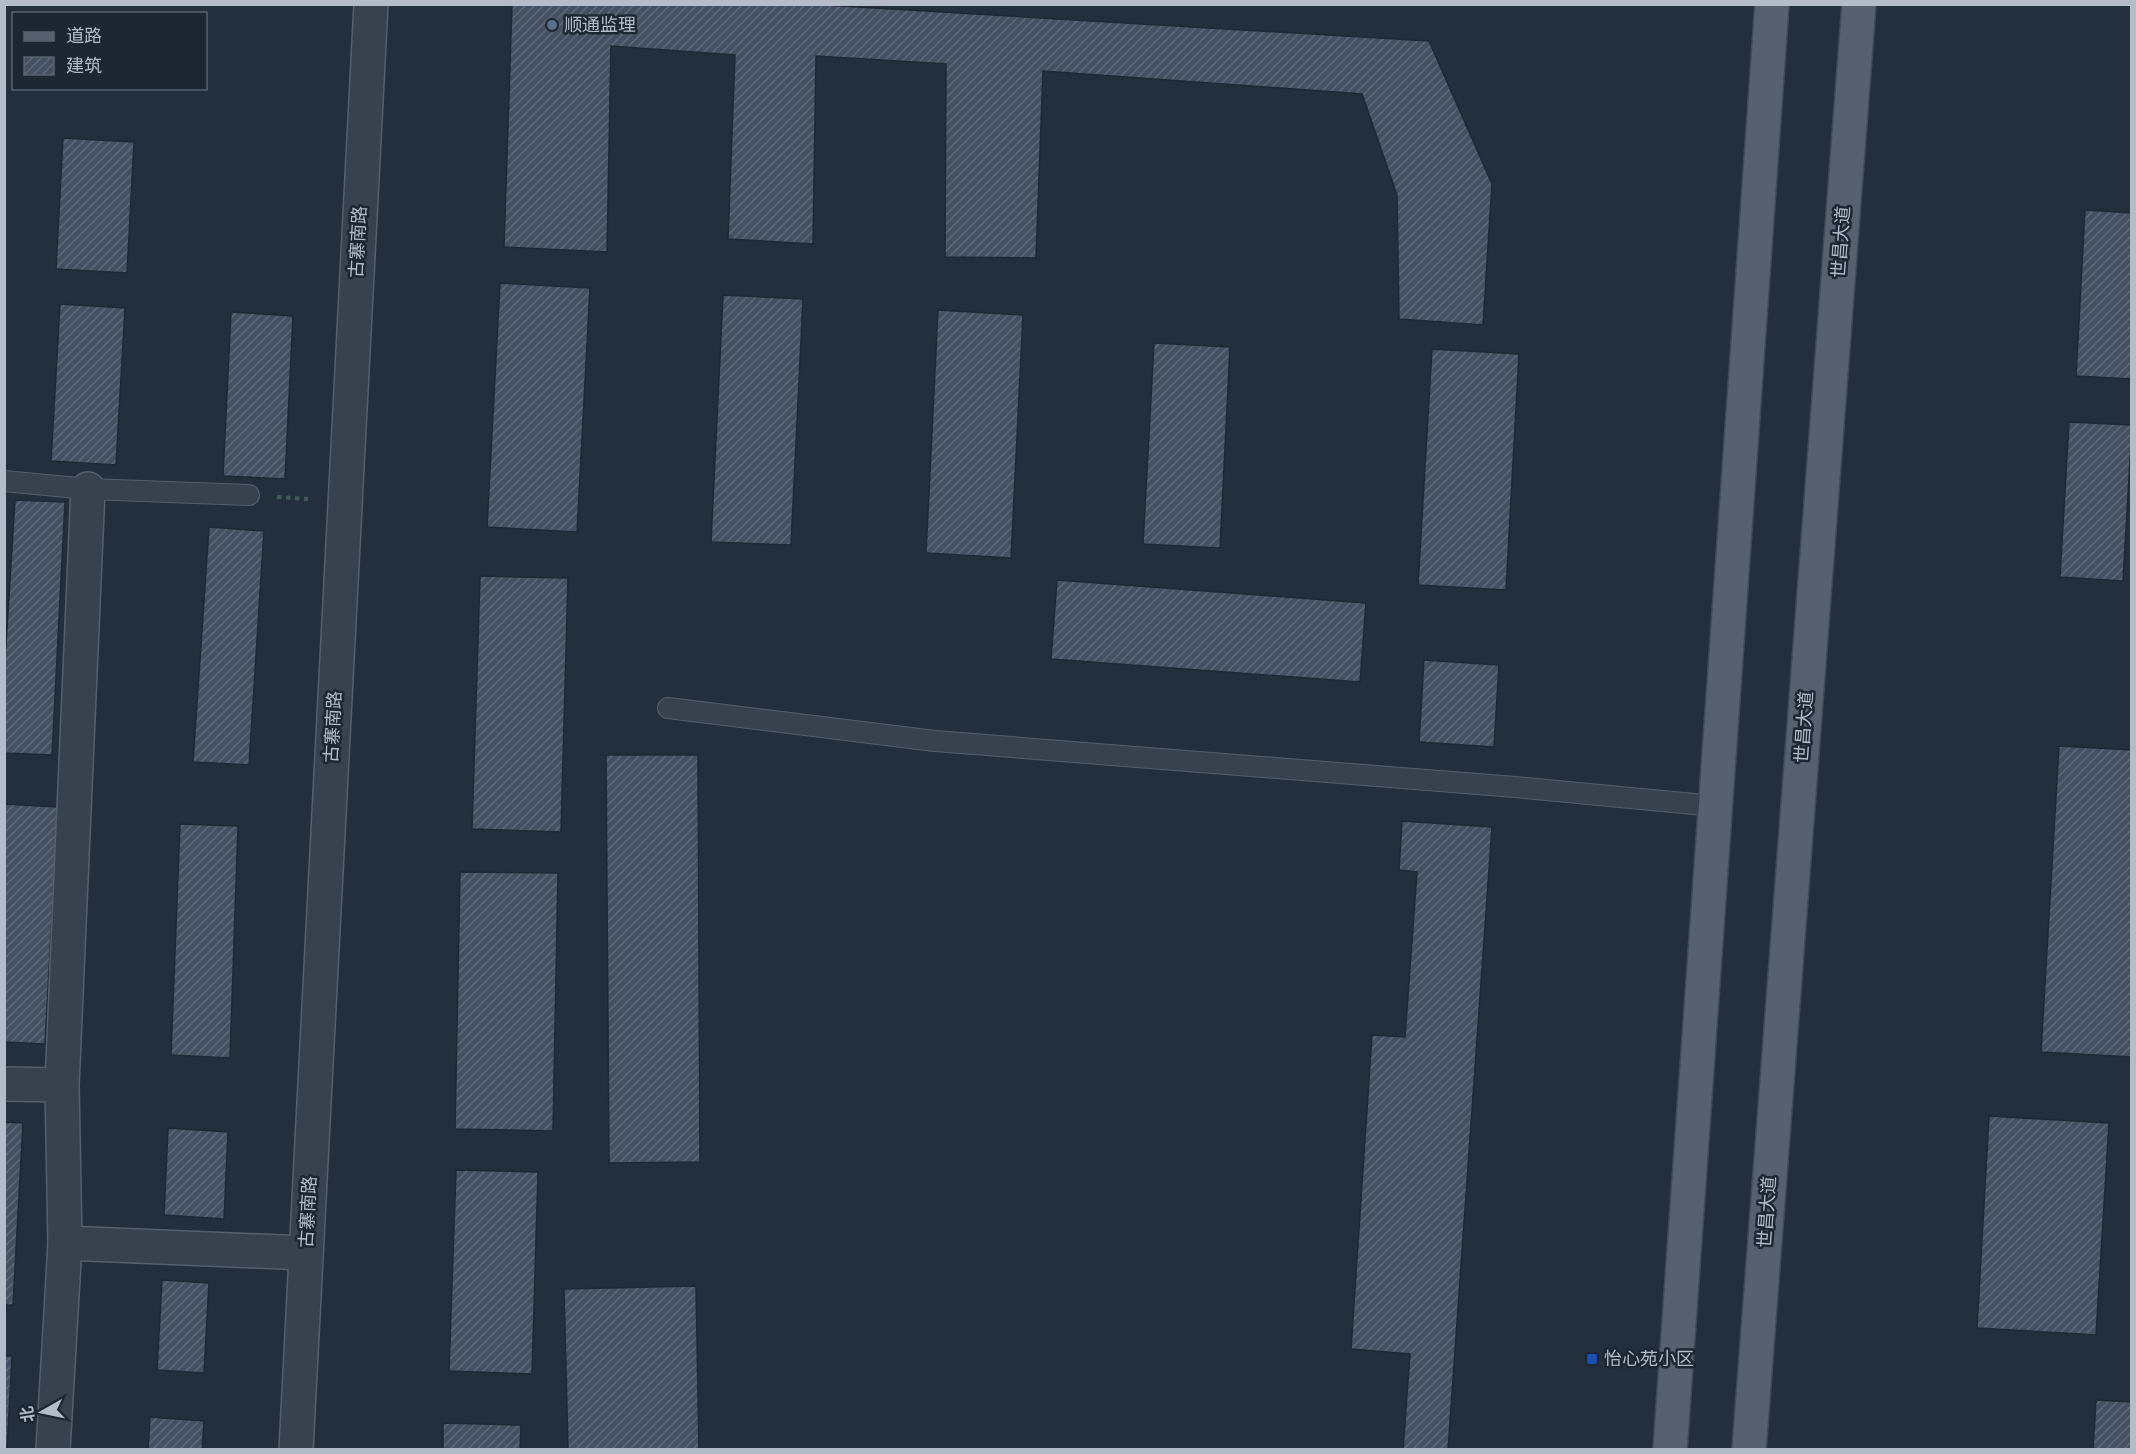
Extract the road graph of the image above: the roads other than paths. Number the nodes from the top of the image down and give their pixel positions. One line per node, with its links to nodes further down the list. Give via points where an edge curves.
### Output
1 (371, 4): 12 (street, 古寨南路)
2 (1772, 4): 8 (main road)
3 (1859, 4): 16 (main road, 世昌大道)
4 (4, 481): 5 (lane)
5 (88, 489): 6 (lane); 10 (street)
6 (249, 495)
7 (668, 708): 8 (lane, via 934,741)
8 (1715, 806): 15 (main road)
9 (4, 1084): 10 (street)
10 (62, 1085): 11 (street)
11 (65, 1244): 12 (street); 13 (street)
12 (306, 1253): 14 (street, 古寨南路)
13 (53, 1449)
14 (296, 1449)
15 (1670, 1449)
16 (1749, 1449)

